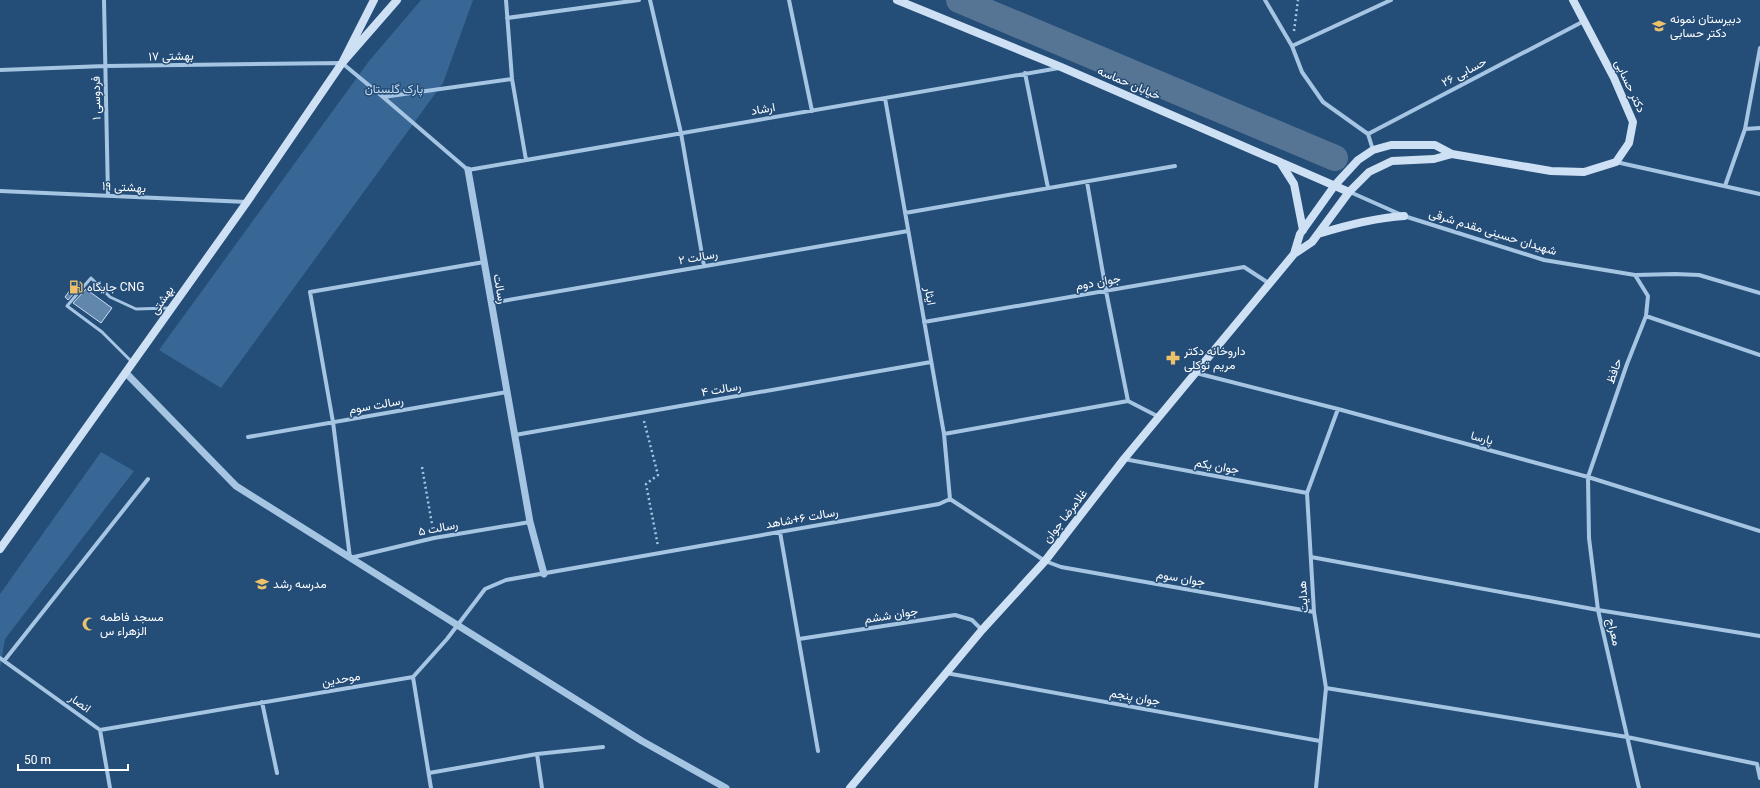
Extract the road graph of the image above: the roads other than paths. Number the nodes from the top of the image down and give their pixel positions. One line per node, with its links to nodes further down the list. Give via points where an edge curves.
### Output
1 (104, 0): 17 (street, فردوسی ۱)
2 (374, 0): 16 (main road)
3 (398, 0): 16 (main road)
4 (506, 0): 12 (street)
5 (639, 0): 12 (street)
6 (650, 0): 27 (street)
7 (789, 0): 24 (street)
8 (897, 0): 18 (main road, خیابان حماسه)
9 (1265, 0): 14 (street)
10 (1392, 0): 14 (street)
11 (1573, 0): 13 (main road, دکتر حسابی)
12 (507, 18): 21 (street)
13 (1584, 20): 28 (street, حسابی ۲۶); 33 (main road, دکتر حسابی, via 1633,122 1629,143)
14 (1292, 46): 28 (street, via 1302,72 1323,102)
15 (1760, 50): 26 (street)
16 (342, 63): 17 (street, بهشتی ۱۷); 22 (street); 44 (main road, بهشتی)
17 (105, 66): 19 (street, بهشتی ۱۷); 43 (street, فردوسی ۱)
18 (1061, 67): 20 (street, ارشاد); 32 (main road, خیابان حماسه)
19 (0, 70)
20 (1025, 74): 23 (street, ارشاد); 39 (street)
21 (512, 79): 22 (street); 31 (street)
22 (383, 97): 35 (street)
23 (885, 98): 24 (street, ارشاد); 45 (street, ایثار)
24 (812, 111): 27 (street, ارشاد)
25 (1760, 128): 26 (street)
26 (1746, 129): 38 (street)
27 (681, 133): 31 (street, ارشاد); 52 (street)
28 (1368, 134): 29 (street)
29 (1373, 150): 30 (main road, via 1391,145 1435,145); 37 (main road, via 1358,160)
30 (1452, 154): 33 (main road, via 1551,171 1584,172); 41 (main road, via 1434,159 1392,161 1369,172)
31 (526, 160): 35 (street, ارشاد)
32 (1280, 162): 37 (main road, خیابان حماسه); 47 (main road, via 1294,184)
33 (1616, 162): 38 (street)
34 (1175, 166): 36 (street)
35 (468, 170): 51 (street, رسالت)
36 (1087, 182): 39 (street); 55 (street)
37 (1335, 185): 41 (main road, خیابان حماسه); 47 (main road, غلامرضا جوان)
38 (1725, 186): 42 (street)
39 (1048, 188): 45 (street)
40 (0, 191): 43 (street, بهشتی ۱۹)
41 (1349, 192): 46 (street, شهیدان حسینی مقدم شرقی); 49 (main road, غلامرضا جوان)
42 (1760, 194)
43 (108, 196): 44 (street, بهشتی ۱۹)
44 (247, 202): 58 (main road, بهشتی)
45 (905, 213): 48 (street, ایثار)
46 (1404, 216): 49 (main road, via 1376,218); 53 (street, شهیدان حسینی مقدم شرقی, via 1544,260)
47 (1303, 230): 50 (main road, غلامرضا جوان)
48 (908, 231): 52 (street, رسالت ۲); 60 (street, ایثار)
49 (1318, 234): 50 (main road, غلامرضا جوان, via 1312,242)
50 (1294, 254): 54 (main road, غلامرضا جوان)
51 (484, 262): 57 (street, رسالت); 70 (street, via 310,292)
52 (704, 266): 57 (street, رسالت ۲)
53 (1635, 274): 56 (street, شهیدان حسینی مقدم شرقی, via 1699,275); 59 (street, حافظ, via 1648,296)
54 (1270, 284): 55 (street, جوان دوم, via 1244,267); 65 (main road, غلامرضا جوان)
55 (1106, 291): 60 (street, جوان دوم); 67 (street)
56 (1760, 293)
57 (492, 304): 66 (street, رسالت)
58 (171, 308): 63 (main road, بهشتی); 63 (lane, via 136,309 110,297 91,278 67,306 102,332)
59 (1646, 316): 61 (street); 75 (street, حافظ)
60 (924, 322): 62 (street, ایثار)
61 (1760, 355)
62 (931, 362): 71 (street, ایثار); 72 (street, رسالت ۴)
63 (133, 363): 64 (main road, بهشتی)
64 (126, 373): 82 (main road, بهشتی); 84 (street, via 236,486)
65 (1196, 373): 68 (street, پارسا); 69 (main road, غلامرضا جوان)
66 (507, 392): 70 (street, رسالت سوم); 72 (street, رسالت)
67 (1128, 401): 69 (street); 71 (street)
68 (1338, 409): 75 (street, پارسا); 77 (street, هدایت)
69 (1159, 417): 74 (main road, غلامرضا جوان)
70 (333, 422): 73 (street, رسالت سوم); 84 (street)
71 (944, 434): 78 (street, ایثار)
72 (515, 435): 79 (street, رسالت)
73 (248, 437)
74 (1124, 459): 77 (street, جوان یکم); 85 (main road, غلامرضا جوان)
75 (1588, 477): 81 (street, پارسا); 87 (street, معراج, via 1589,538)
76 (148, 479): 93 (street)
77 (1307, 493): 83 (street, هدایت)
78 (950, 499): 80 (street, رسالت ۶+شاهد, via 939,504); 85 (street)
79 (530, 522): 84 (street, رسالت ۵, via 434,538); 86 (street, رسالت)
80 (780, 532): 86 (street, رسالت ۶+شاهد); 92 (street)
81 (1760, 532)
82 (0, 549)
83 (1311, 557): 87 (street); 88 (street, هدایت)
84 (350, 558): 89 (street)
85 (1045, 562): 88 (street, جوان سوم); 90 (main road, غلامرضا جوان)
86 (544, 574): 89 (street, via 506,580 485,589)
87 (1598, 610): 91 (street); 99 (street, معراج)
88 (1314, 612): 96 (street, هدایت)
89 (458, 625): 95 (street); 111 (street, via 642,741)
90 (982, 630): 92 (street, جوان ششم, via 972,620 955,615); 94 (main road, غلامرضا جوان)
91 (1760, 636)
92 (799, 639): 102 (street)
93 (2, 659): 98 (street, انصار)
94 (946, 673): 100 (street, جوان پنجم); 112 (main road, غلامرضا جوان)
95 (412, 677): 97 (street, موحدین); 106 (street)
96 (1326, 688): 99 (street); 100 (street, هدایت)
97 (262, 702): 98 (street, موحدین); 105 (street)
98 (100, 730): 108 (street)
99 (1627, 737): 104 (street); 114 (street, معراج)
100 (1320, 741): 113 (street, هدایت)
101 (603, 747): 103 (street)
102 (818, 751)
103 (537, 754): 106 (street); 110 (street)
104 (1758, 764): 107 (street)
105 (277, 773)
106 (429, 773): 109 (street)
107 (1760, 778)
108 (110, 788)
109 (431, 788)
110 (542, 788)
111 (726, 788)
112 (850, 788)
113 (1316, 788)
114 (1639, 788)

